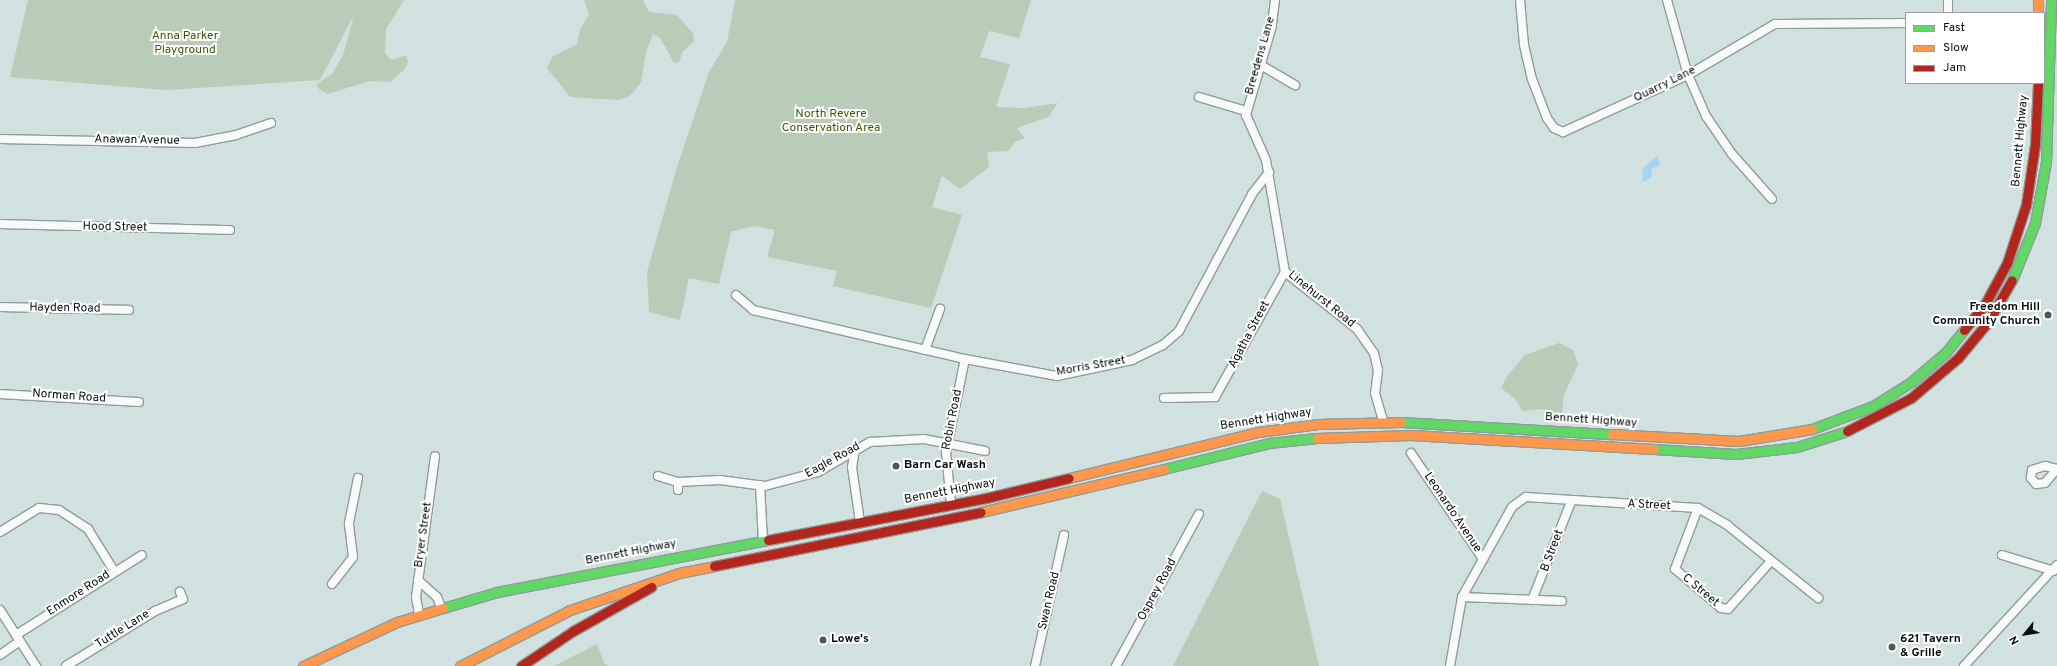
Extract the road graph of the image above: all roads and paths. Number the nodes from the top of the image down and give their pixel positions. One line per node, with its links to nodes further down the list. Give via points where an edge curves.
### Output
1 (1275, 0): 10 (street, Breedens Lane, via 1272,26)
2 (1520, 0): 11 (street, Quarry Lane, via 1524,44 1532,78 1547,118 1558,130 1563,132)
3 (1667, 0): 11 (street)
4 (1948, 0): 7 (street)
5 (2038, 0): 8 (highway)
6 (2051, 0): 55 (highway, Bennett Highway, via 2046,162 2039,208 2025,253 2005,295 1968,346 1935,379 1884,415 1827,439 1751,453 1411,435 1288,441 1212,454 1016,505)
7 (1948, 12)
8 (2038, 12)
9 (1905, 23): 11 (street, Quarry Lane, via 1775,24)
10 (1259, 64): 13 (street); 15 (street, Breedens Lane)
11 (1688, 75): 19 (street, via 1712,126)
12 (2038, 84): 32 (highway, Bennett Highway, via 2029,190 2018,234 2000,277 1976,316 1946,352 1911,382 1873,406 1815,429 1739,441)
13 (1295, 85)
14 (1199, 97): 15 (street)
15 (1246, 111): 18 (street)
16 (272, 123): 17 (street, Anawan Avenue, via 236,135 195,142)
17 (0, 139)
18 (1269, 172): 22 (street, Linehurst Road); 28 (street, Morris Street, via 1252,194 1182,326 1163,345 1137,359 1059,375)
19 (1772, 198)
20 (0, 224): 21 (street, Hood Street)
21 (230, 230)
22 (1285, 272): 30 (street, Agatha Street, via 1215,397); 32 (street, Linehurst Road, via 1357,329 1374,354 1378,370 1376,393)
23 (736, 295): 27 (street, Morris Street, via 753,310)
24 (0, 307): 26 (street, Hayden Road)
25 (940, 309): 27 (street)
26 (129, 310)
27 (925, 350): 28 (street, Morris Street)
28 (965, 360): 33 (street, Robin Road)
29 (0, 394): 31 (street, Norman Road)
30 (1164, 398)
31 (139, 402)
32 (1384, 422): 42 (highway, Bennett Highway, via 1312,425 1242,435)
33 (947, 442): 34 (street, Eagle Road, via 916,438 870,442); 35 (street, Eagle Road); 42 (street, Robin Road)
34 (856, 449): 40 (street, Eagle Road, via 800,479); 45 (street, via 852,467)
35 (985, 451)
36 (1410, 453): 51 (street, Leonardo Avenue)
37 (435, 456): 56 (street, Bryer Street)
38 (658, 476): 40 (street, Eagle Road, via 678,486 720,480)
39 (358, 478): 57 (street, via 349,523 353,557)
40 (760, 484): 48 (street)
41 (1571, 502): 43 (street, A Street); 51 (street, A Street, via 1520,500); 61 (street, B Street)
42 (951, 504): 45 (highway, Bennett Highway)
43 (1698, 508): 52 (street, A Street, via 1727,525); 52 (street, C Street, via 1675,569 1720,608 1728,610)
44 (1199, 514): 74 (street, Osprey Road)
45 (860, 522): 48 (highway, Bennett Highway)
46 (0, 532): 54 (street, via 39,508 60,510 88,529)
47 (1064, 535): 73 (street, Swan Road)
48 (763, 540): 63 (highway, Bennett Highway, via 558,579)
49 (142, 555): 54 (street, Enmore Road)
50 (2002, 555): 53 (street)
51 (1483, 559): 59 (street, Leonardo Avenue)
52 (1771, 561): 60 (street, A Street)
53 (2055, 569): 76 (street)
54 (114, 572): 66 (street, Enmore Road)
55 (679, 572): 71 (highway, Bennett Highway, via 570,610); 72 (highway, via 573,631)
56 (418, 580): 63 (street, via 436,597); 65 (street, Bryer Street)
57 (332, 584)
58 (182, 596): 69 (street, Tuttle Lane)
59 (1462, 597): 61 (street); 75 (street, Leonardo Avenue)
60 (1818, 598)
61 (1532, 600): 62 (street)
62 (1562, 600)
63 (441, 607): 65 (highway, Bennett Highway)
64 (0, 610): 66 (street)
65 (419, 614): 70 (highway, Bennett Highway, via 369,632)
66 (18, 638): 67 (street, Enmore Road); 68 (street)
67 (0, 655)
68 (36, 666)
69 (66, 666)
70 (303, 666)
71 (460, 666)
72 (521, 666)
73 (1035, 666)
74 (1116, 666)
75 (1450, 666)
76 (1964, 666)

